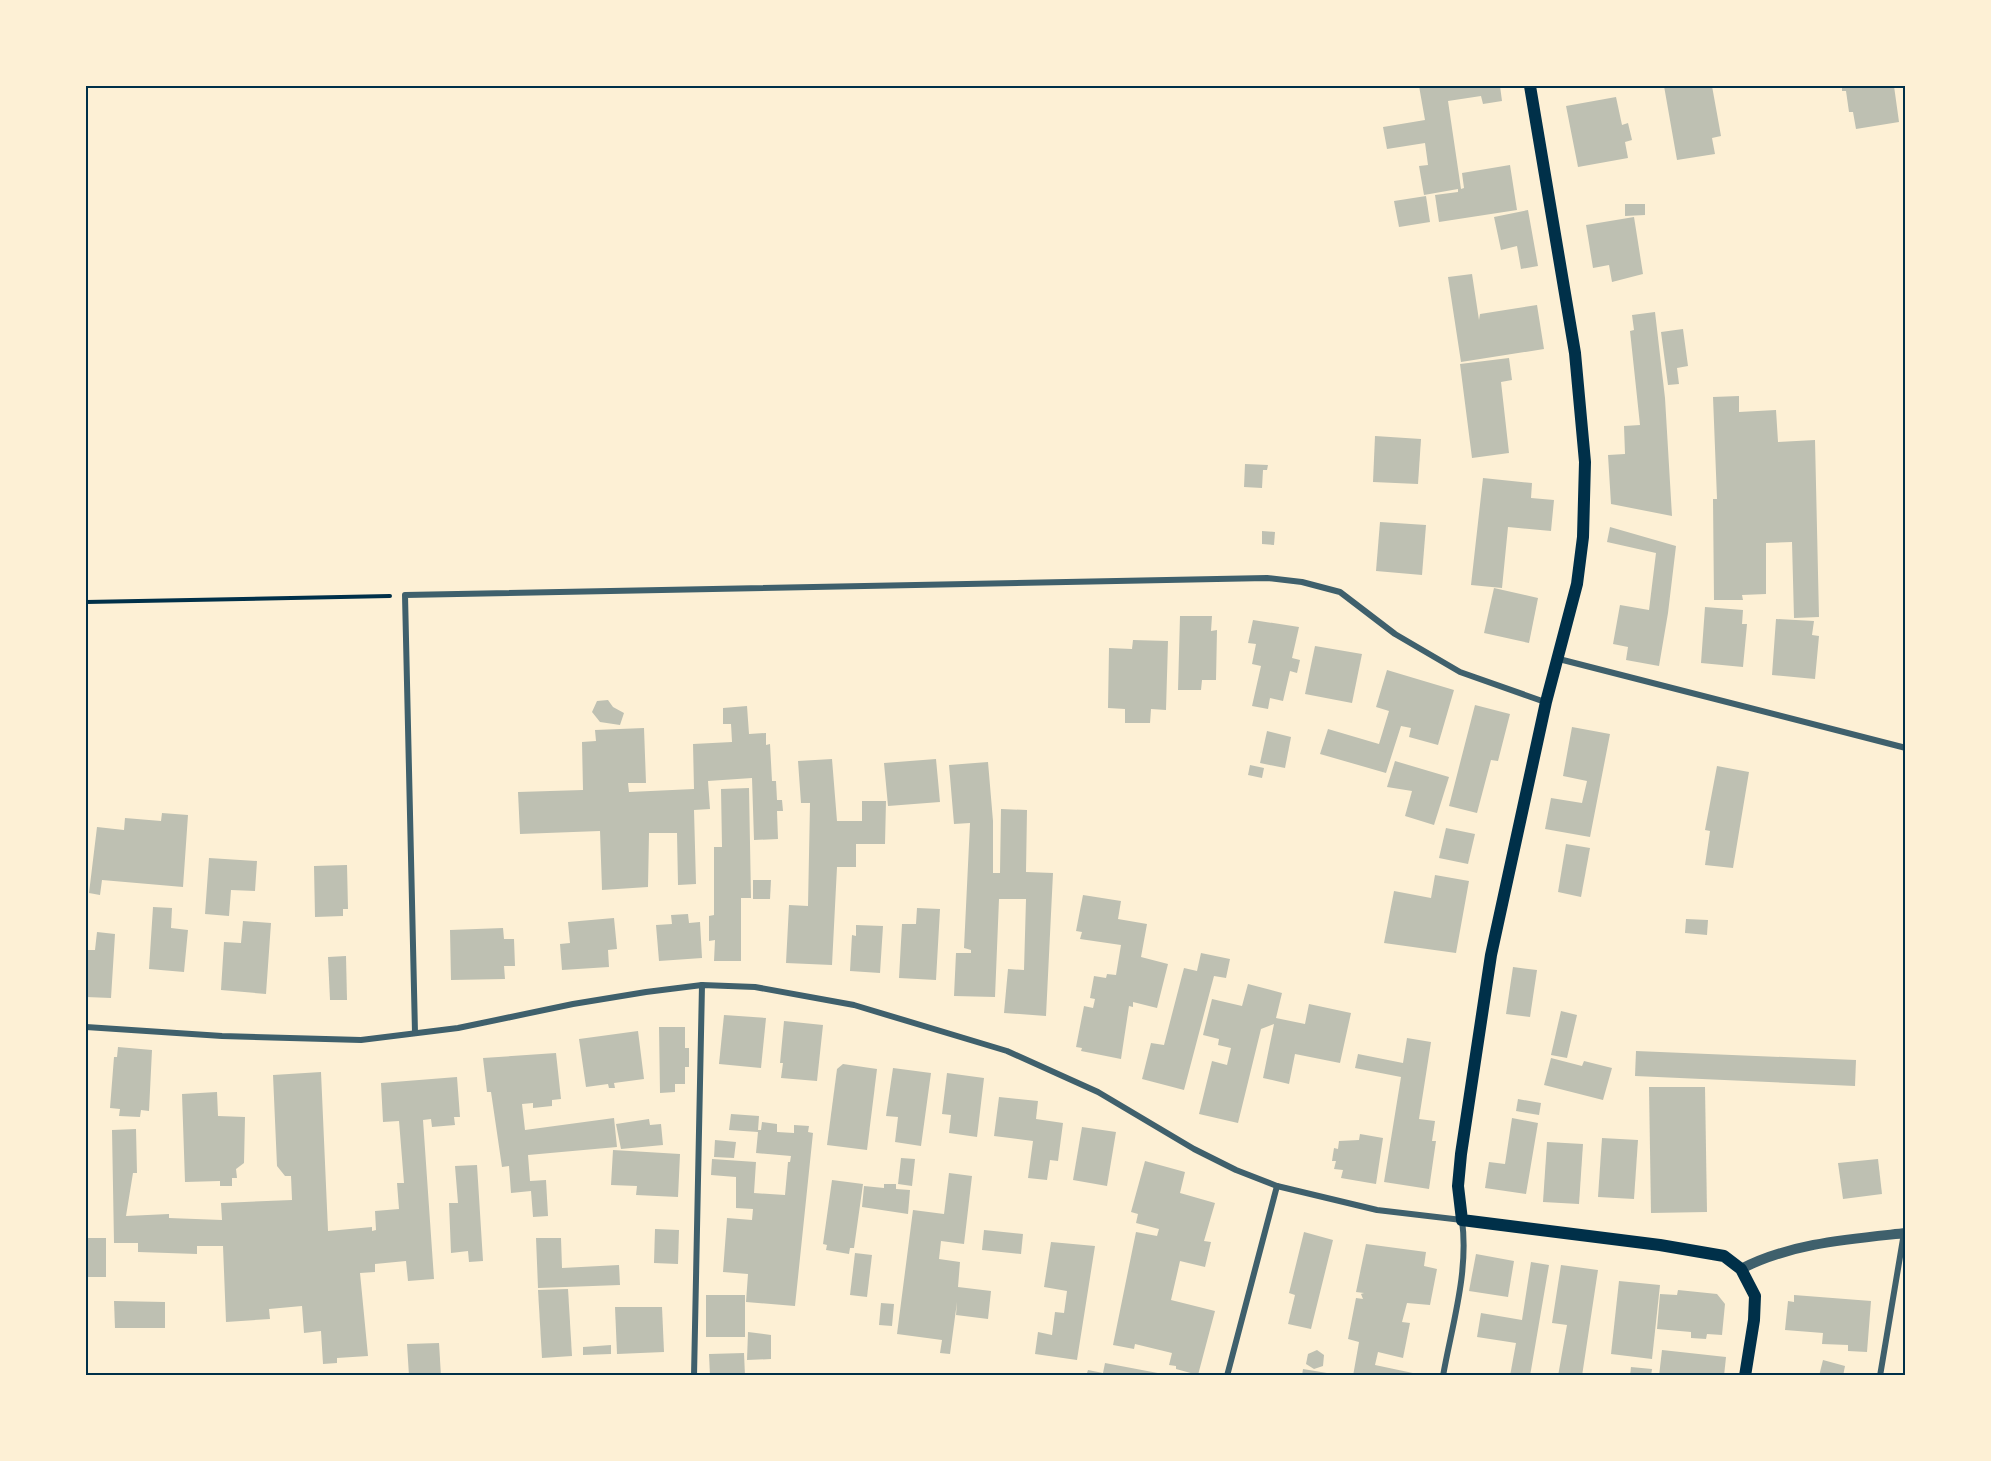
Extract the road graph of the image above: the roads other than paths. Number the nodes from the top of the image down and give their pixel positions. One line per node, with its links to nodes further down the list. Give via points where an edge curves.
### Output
1 (1530, 86): 2 (main road, via 1575,353 1585,462 1577,584)
2 (1559, 659): 3 (main road); 4 (street)
3 (1546, 702): 7 (street, via 1501,689 1452,668 1395,633 1340,592 1267,578 405,595); 9 (main road, via 1491,955 1461,1154 1458,1186)
4 (1905, 748)
5 (702, 985): 7 (street, via 573,1004 476,1026); 8 (street, via 756,987 814,996 892,1015 1007,1051 1098,1092 1236,1170); 12 (street)
6 (86, 1027): 7 (street, via 361,1040)
7 (415, 1033)
8 (1277, 1186): 9 (street, via 1377,1210); 13 (street)
9 (1462, 1220): 11 (main road, via 1715,1253); 14 (street, via 1463,1269)
10 (1905, 1233): 11 (street, via 1806,1247 1758,1260); 16 (street)
11 (1741, 1269): 15 (main road, via 1755,1296)
12 (694, 1376)
13 (1227, 1376)
14 (1443, 1376)
15 (1745, 1376)
16 (1880, 1376)

